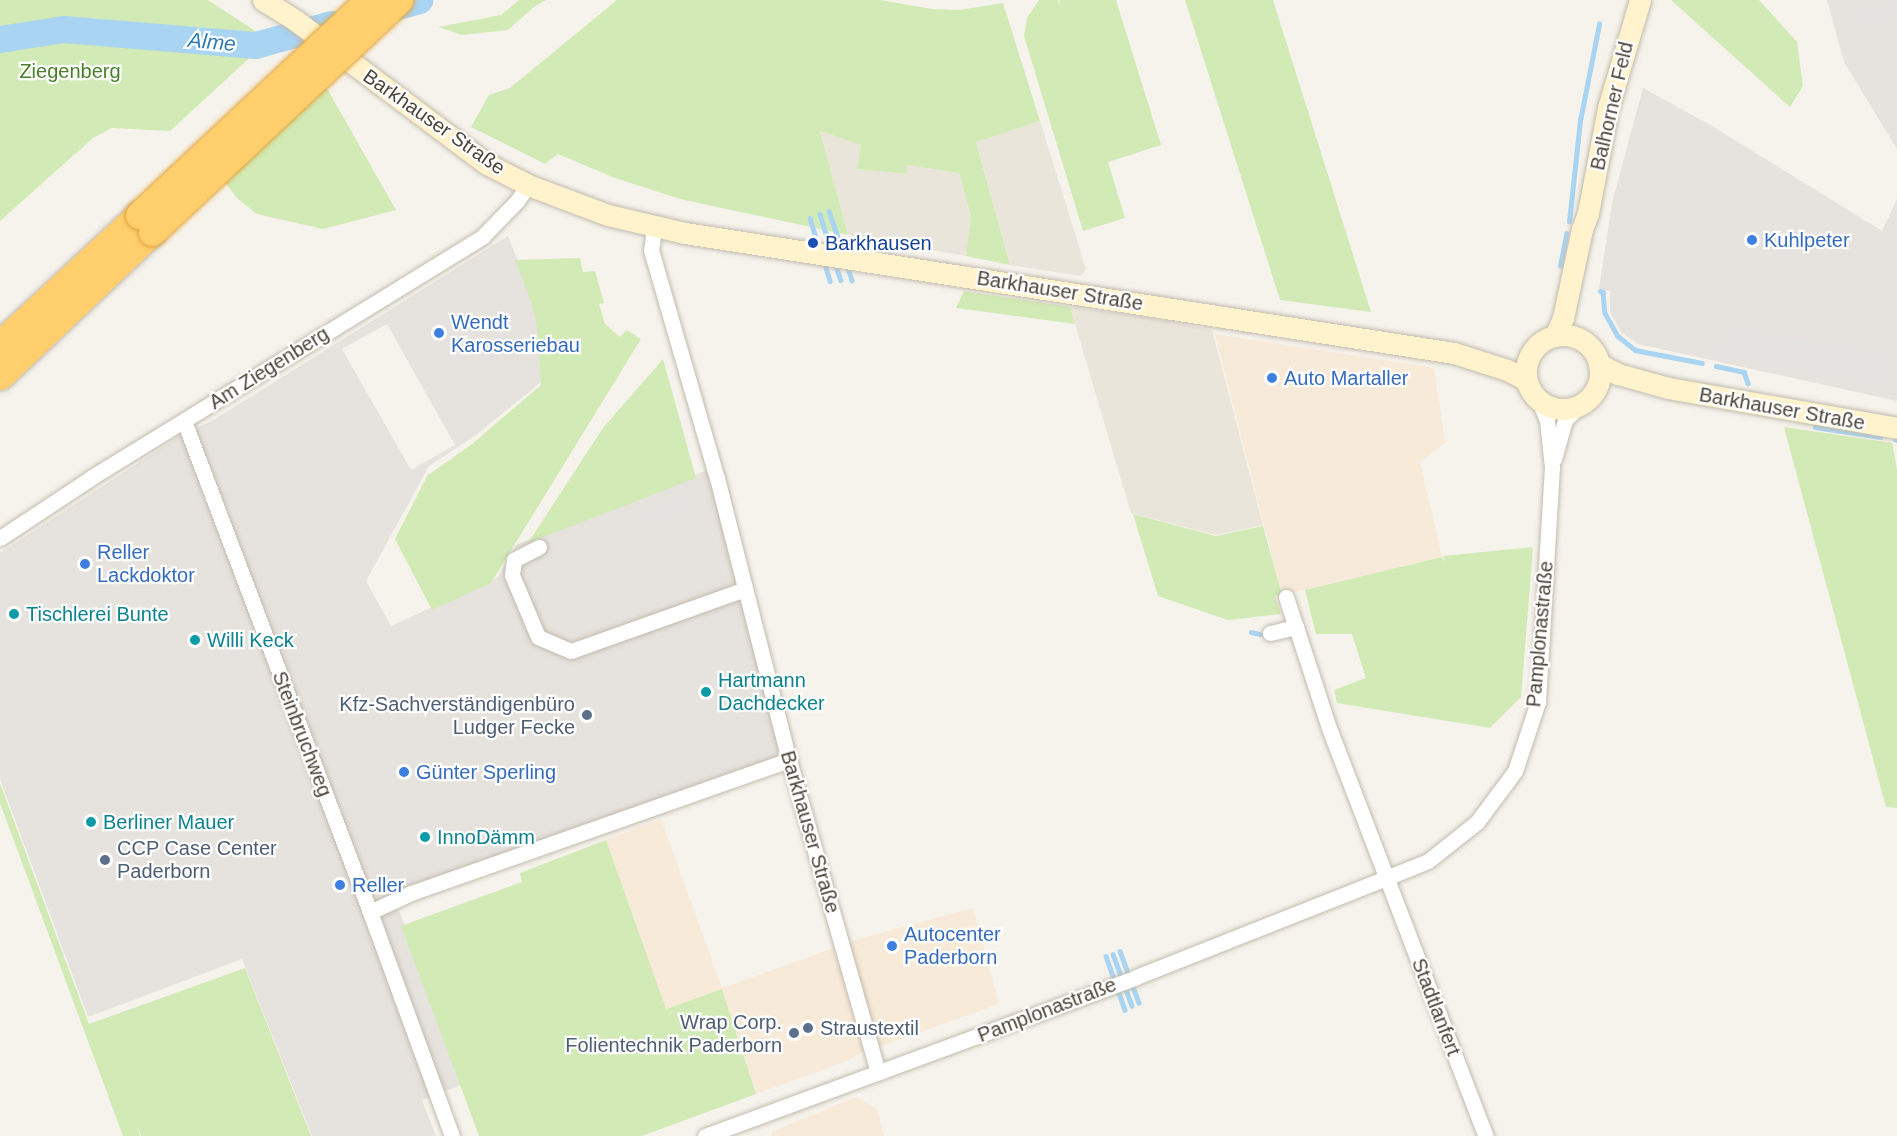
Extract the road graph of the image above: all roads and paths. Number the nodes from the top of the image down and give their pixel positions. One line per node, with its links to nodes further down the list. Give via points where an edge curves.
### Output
1 (263, 0): 5 (street, Barkhauser Straße, bridge, via 488,164)
2 (369, 0): 7 (highway, bridge)
3 (399, 0): 7 (highway, bridge)
4 (1640, 0): 6 (street, Balhorner Feld, via 1608,108)
5 (528, 186): 8 (street, Barkhauser Straße); 19 (street, Am Ziegenberg, via 483,236)
6 (1588, 213): 9 (street, Balhorner Feld, via 1563,318); 11 (street, Balhorner Feld, via 1578,321)
7 (145, 223): 10 (highway); 15 (highway)
8 (654, 227): 13 (street, Barkhauser Straße); 24 (street, Barkhauser Straße, via 651,250)
9 (1555, 336): 11 (street, via 1574,337); 12 (street)
10 (0, 344)
11 (1588, 345): 14 (street)
12 (1536, 346): 13 (street, Barkhauser Straße, via 1525,353); 17 (street, via 1526,368)
13 (1466, 356): 17 (street, Barkhauser Straße, via 1519,375)
14 (1599, 364): 16 (street, Barkhauser Straße, via 1618,374); 18 (street, via 1600,373)
15 (0, 376)
16 (1668, 388): 18 (street, Barkhauser Straße, via 1616,387); 20 (street, Barkhauser Straße)
17 (1533, 393): 18 (street, via 1545,405 1564,409); 21 (street, via 1547,420)
18 (1587, 398): 21 (street, via 1565,420)
19 (183, 421): 22 (street, Am Ziegenberg); 30 (street, Steinbruchweg)
20 (1897, 428)
21 (1552, 468): 29 (street, Pamplonastraße, via 1538,702 1515,771 1477,822 1428,861)
22 (0, 538)
23 (539, 547): 24 (street, via 514,560 512,575 538,637 571,651)
24 (746, 589): 28 (street, Barkhauser Straße)
25 (1286, 597): 26 (street)
26 (1296, 627): 27 (street); 29 (street, via 1329,728)
27 (1270, 633)
28 (789, 760): 30 (street, via 411,893); 31 (street, Barkhauser Straße)
29 (1386, 878): 31 (street, Pamplonastraße); 34 (street, Stadtlanfert)
30 (370, 912): 32 (street, Steinbruchweg)
31 (878, 1073): 33 (street, Pamplonastraße)
32 (452, 1136)
33 (705, 1136)
34 (1486, 1136)

